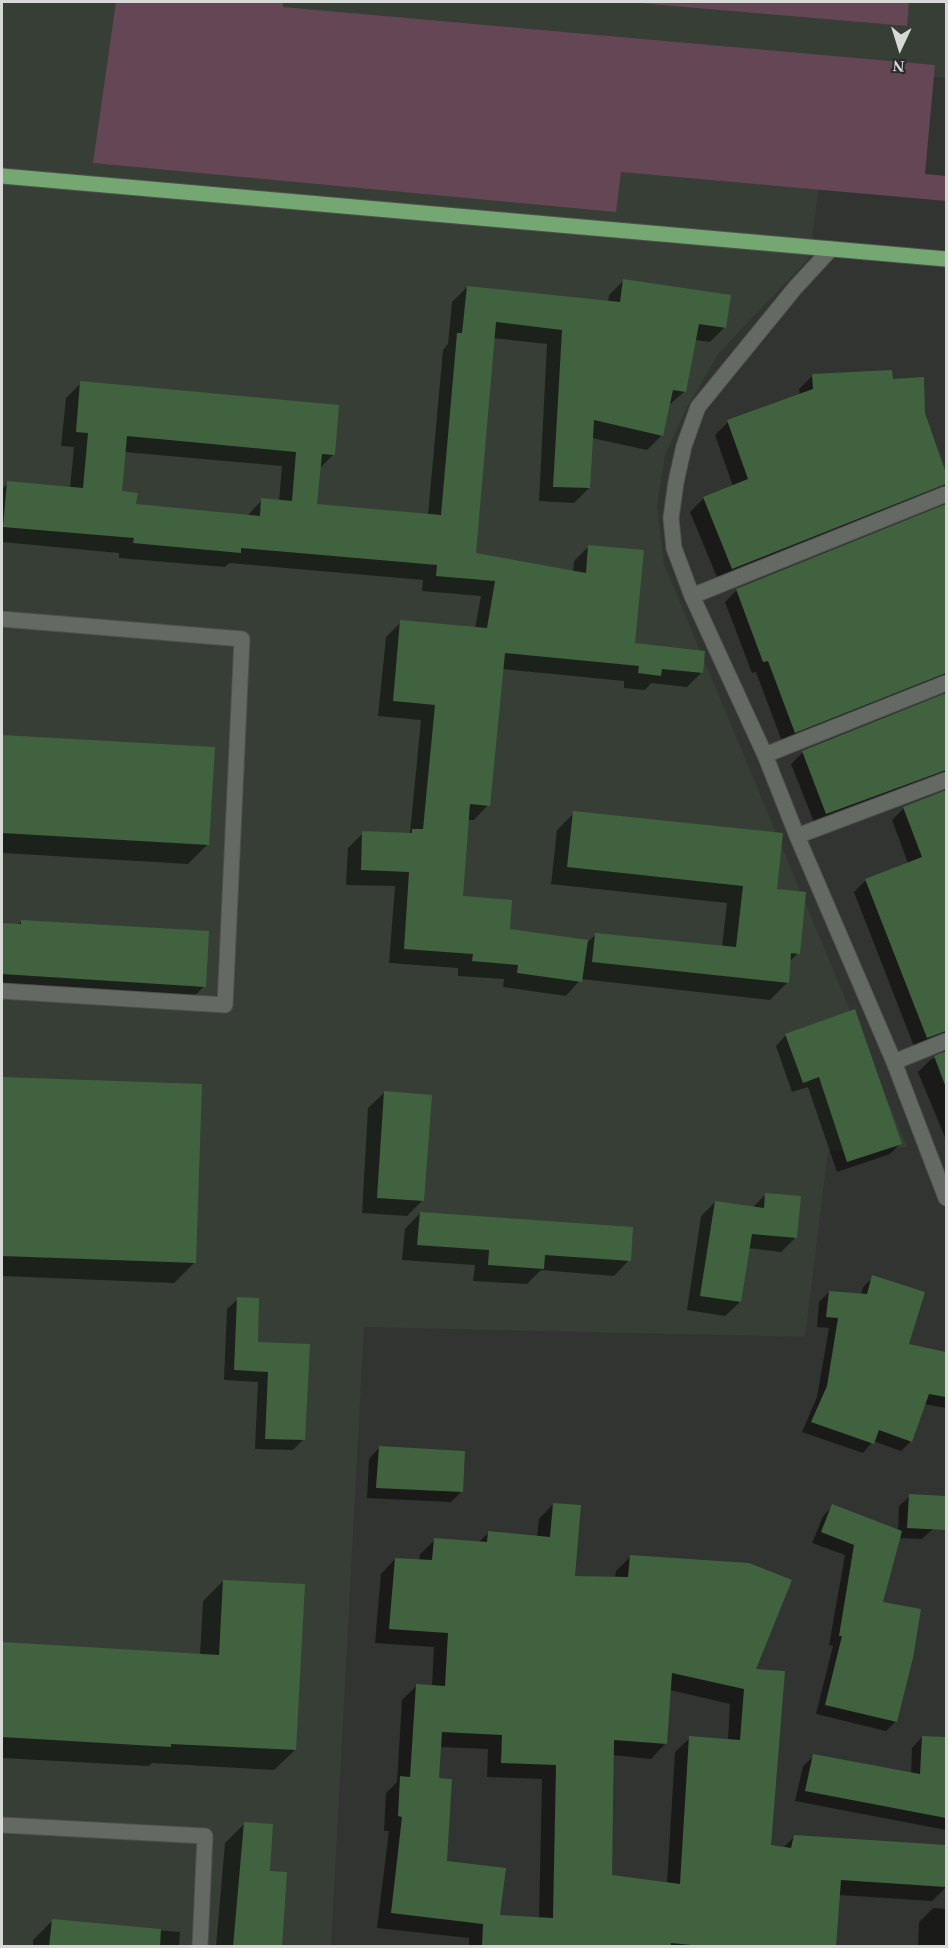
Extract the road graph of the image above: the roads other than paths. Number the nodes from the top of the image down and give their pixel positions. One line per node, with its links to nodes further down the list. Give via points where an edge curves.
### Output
1 (2, 176): 2 (main road)
2 (831, 249): 3 (main road); 5 (street, via 698,407 684,446 671,518 674,548)
3 (946, 259)
4 (946, 494): 5 (street)
5 (692, 596): 8 (street)
6 (2, 619): 11 (street, via 242,639 225,1005)
7 (946, 683): 8 (street)
8 (765, 755): 10 (street)
9 (946, 780): 10 (street)
10 (796, 836): 13 (street)
11 (2, 991)
12 (946, 1041): 13 (street)
13 (894, 1062): 14 (street)
14 (946, 1198)
15 (2, 1825): 16 (street, via 205,1836)
16 (200, 1947)

